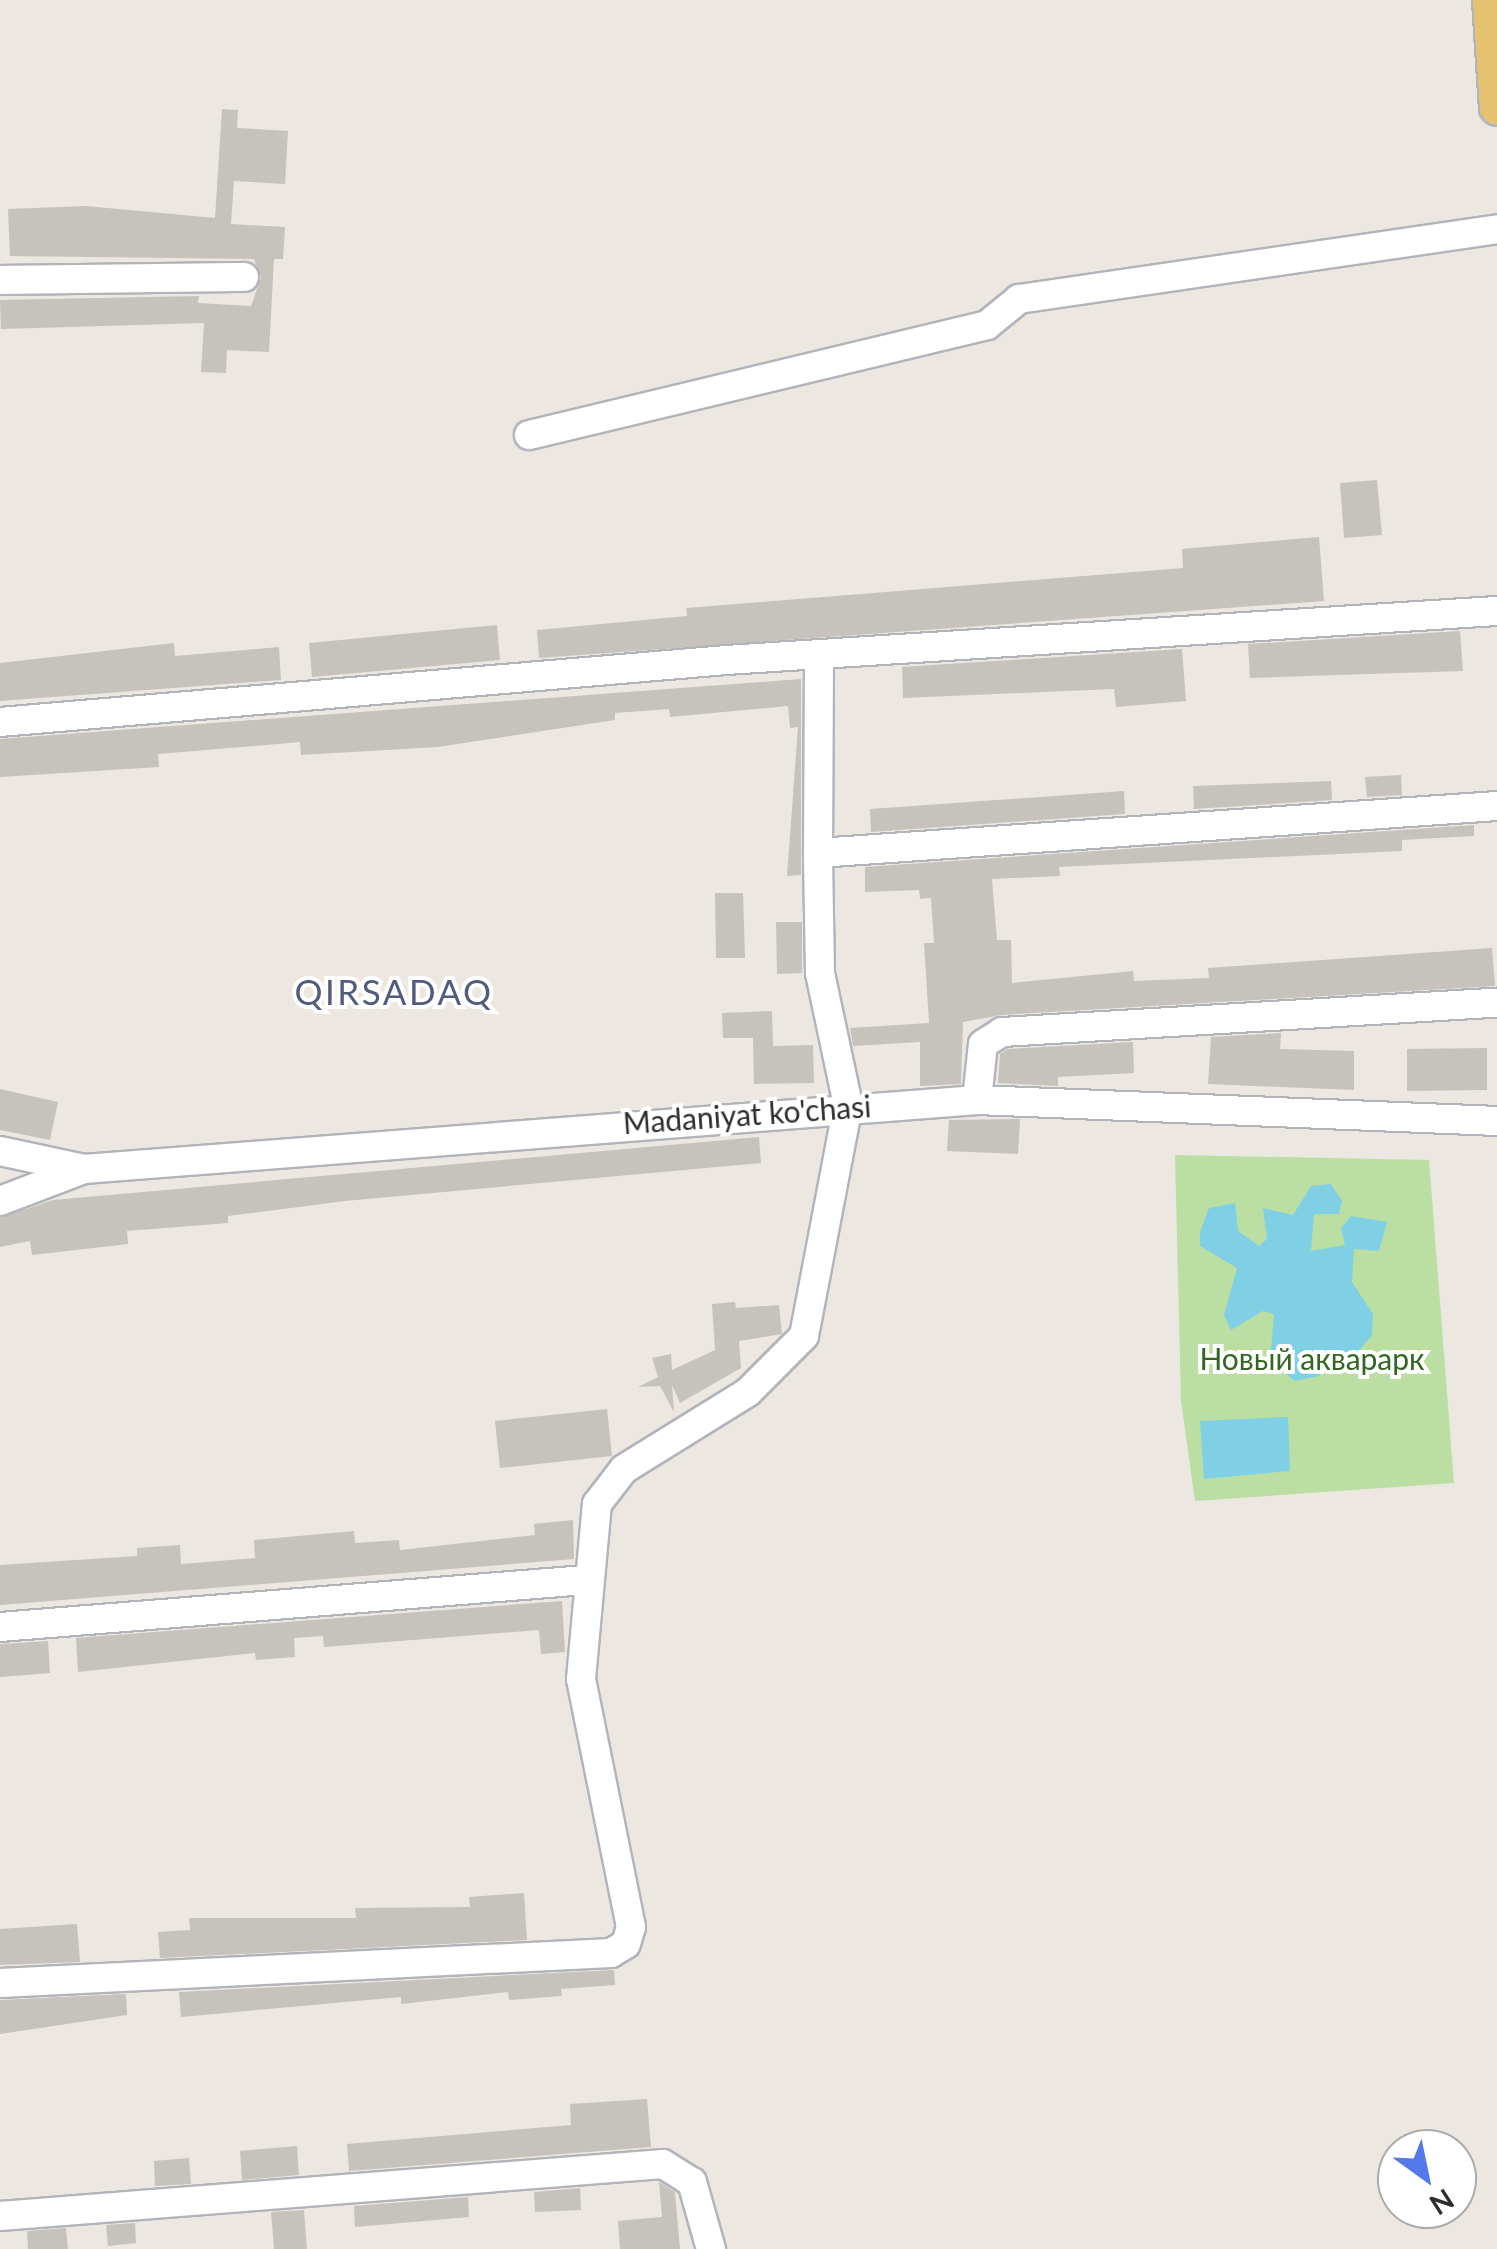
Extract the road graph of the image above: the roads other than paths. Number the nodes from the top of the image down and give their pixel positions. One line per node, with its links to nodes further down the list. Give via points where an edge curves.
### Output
1 (1490, 0): 2 (main road)
2 (1497, 107)
3 (1497, 229): 6 (street, via 1019,299 987,325)
4 (244, 277): 5 (street)
5 (0, 280)
6 (530, 435)
7 (1497, 611): 8 (street)
8 (819, 654): 9 (street); 11 (street)
9 (0, 722)
10 (1497, 806): 11 (street)
11 (818, 853): 14 (street, via 820,973)
12 (1497, 1003): 13 (street, via 1002,1032 983,1044)
13 (977, 1100): 14 (street, Madaniyat ko'chasi); 15 (street, Madaniyat ko'chasi)
14 (848, 1105): 17 (street, Madaniyat ko'chasi); 19 (street, via 804,1336 748,1392 624,1469 597,1504)
15 (1497, 1121)
16 (0, 1151): 17 (street, Madaniyat ko'chasi)
17 (84, 1168): 18 (street)
18 (0, 1201)
19 (586, 1580): 20 (street); 21 (street, via 581,1679 632,1927 626,1944 611,1953)
20 (0, 1626)
21 (0, 1983)
22 (0, 2216): 23 (street, via 662,2164 692,2182)
23 (711, 2249)

